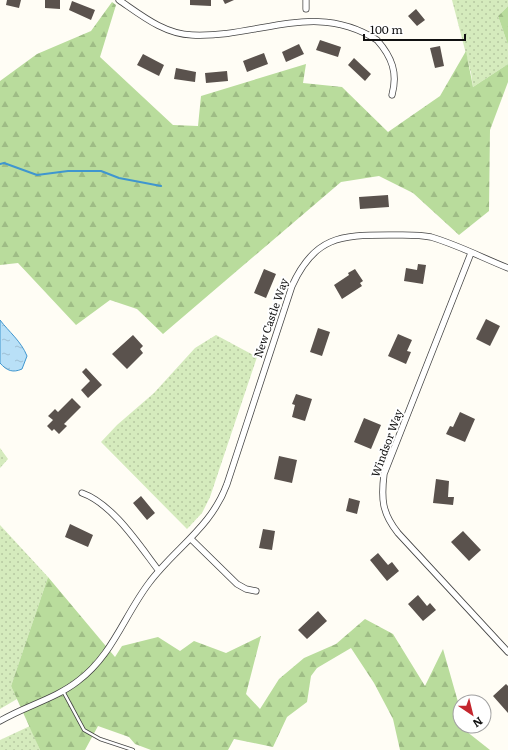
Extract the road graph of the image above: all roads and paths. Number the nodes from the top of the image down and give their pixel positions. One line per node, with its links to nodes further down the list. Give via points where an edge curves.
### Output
1 (119, 0): 5 (street, via 155,24 179,34 212,34)
2 (306, 0): 3 (street, via 303,9)
3 (313, 10)
4 (354, 21): 6 (street, via 378,41 391,60 395,74)
5 (256, 22)
6 (392, 95)
7 (472, 253): 8 (street, New Castle Way); 10 (street, New Castle Way, via 430,237 372,235 336,239 324,244 312,254 300,269 292,286 222,497 208,521); 13 (street, Windsor Way, via 384,474 383,502 388,521 398,534)
8 (508, 268)
9 (82, 493): 11 (street, via 100,502 133,536)
10 (191, 539): 11 (street, New Castle Way); 12 (street, via 237,584)
11 (159, 571): 14 (street, New Castle Way, via 148,584 103,656 78,681)
12 (256, 591)
13 (508, 652)
14 (63, 691): 15 (street, New Castle Way); 16 (lane, via 84,730 100,739)
15 (0, 721)
16 (133, 750)

